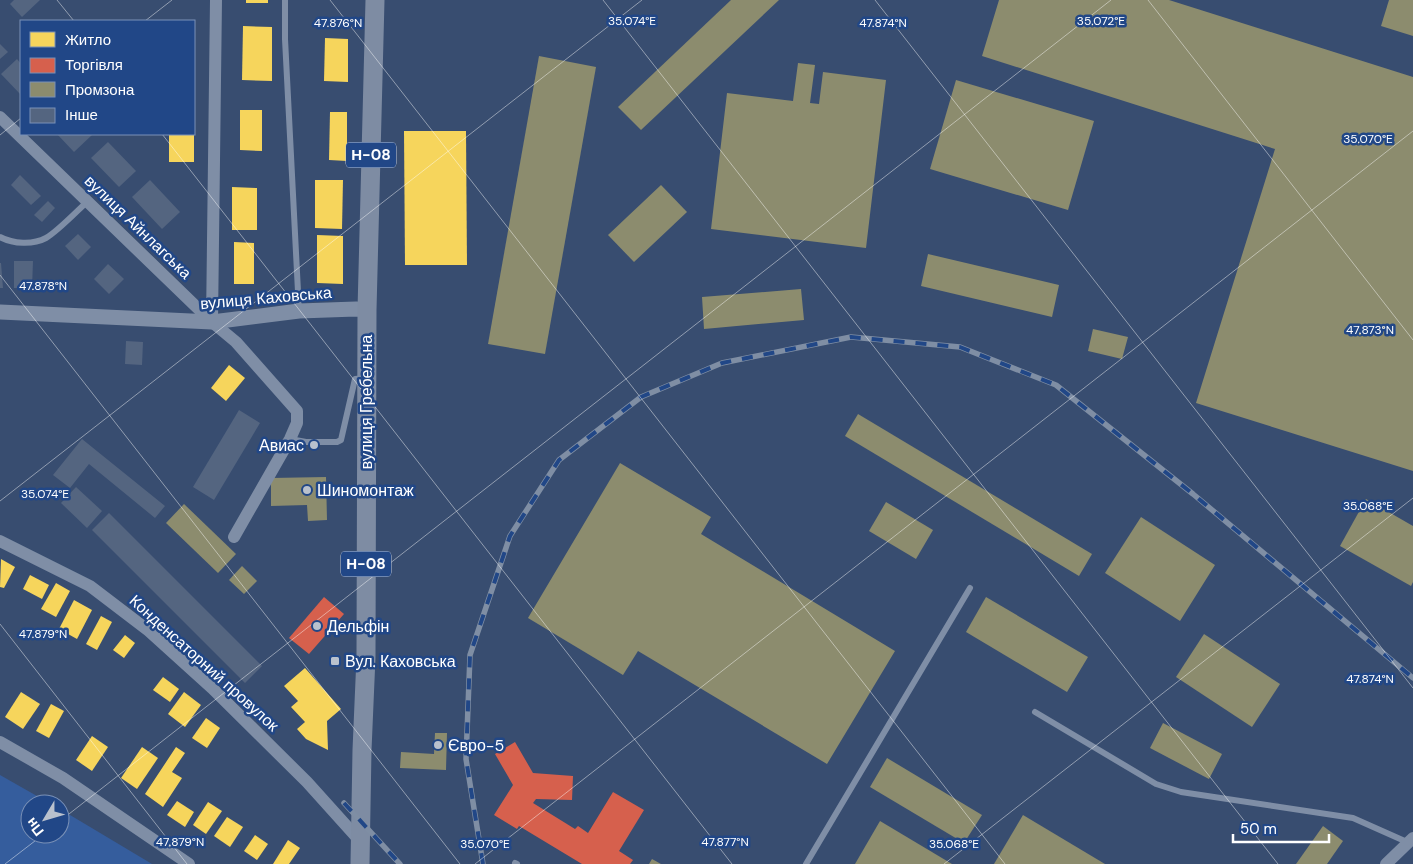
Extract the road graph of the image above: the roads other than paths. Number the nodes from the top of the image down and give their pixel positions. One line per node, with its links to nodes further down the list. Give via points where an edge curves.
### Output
1 (216, 0): 10 (street)
2 (285, 0): 8 (lane)
3 (375, 0): 7 (main road, вулиця Гребельна / Н-08)
4 (0, 117): 5 (street, вулиця Айнлагська)
5 (88, 201): 6 (lane, via 46,238 29,243); 10 (street, вулиця Айнлагська)
6 (0, 237)
7 (362, 310): 8 (street, вулиця Каховська); 11 (main road, вулиця Гребельна / Н-08)
8 (299, 311): 10 (street, вулиця Каховська)
9 (0, 312): 10 (street, вулиця Каховська)
10 (212, 322): 12 (street, вулиця Айнлагська, via 236,342 297,412 297,423)
11 (366, 378): 12 (lane, via 355,379 340,440 306,442); 18 (main road, вулиця Гребельна / Н-08, via 366,657)
12 (290, 439): 13 (street, вулиця Айнлагська)
13 (234, 537)
14 (0, 541): 18 (street, Конденсаторний провулок, via 90,586 149,631 212,688)
15 (970, 588): 22 (lane)
16 (1035, 712): 19 (lane, via 1156,784 1181,792 1353,818)
17 (0, 742): 20 (street, via 63,778)
18 (361, 842): 21 (main road, вулиця Гребельна / Н-08)
19 (1411, 842): 23 (street)
20 (189, 864)
21 (360, 864)
22 (806, 864)
23 (1386, 864)

